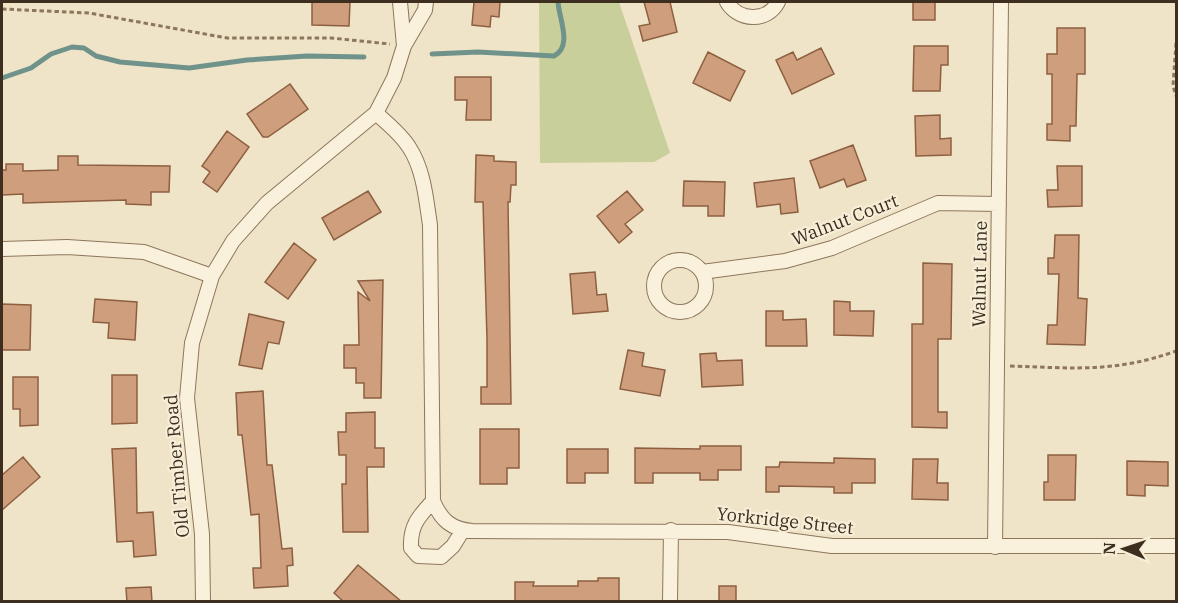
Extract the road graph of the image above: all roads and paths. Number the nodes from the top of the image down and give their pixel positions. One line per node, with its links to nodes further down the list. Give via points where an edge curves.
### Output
1 (400, 2): 8 (street)
2 (426, 2): 8 (street)
3 (727, 2): 4 (street, via 736,12 756,18 767,14)
4 (778, 2)
5 (1001, 2): 11 (street, Walnut Lane)
6 (2, 9): 8 (path, via 105,15 227,38 331,38)
7 (1176, 44): 9 (path)
8 (404, 46): 10 (street, via 394,78)
9 (1176, 96)
10 (376, 112): 14 (street, Old Timber Road, via 267,203 233,241); 17 (street, via 409,146 419,167 430,225)
11 (999, 204): 13 (street, Walnut Court, via 938,203 832,248 785,261); 16 (street, Walnut Lane)
12 (2, 249): 14 (street, via 67,247 144,252)
13 (702, 272)
14 (212, 276): 22 (street, Old Timber Road, via 192,342 187,398 202,534)
15 (1176, 351): 16 (path, via 1143,363 1107,369)
16 (997, 366): 21 (street, Walnut Lane)
17 (433, 501): 18 (street, via 445,521); 18 (street, via 410,531 411,548 418,556 441,557)
18 (463, 530): 19 (street, Yorkridge Street)
19 (671, 530): 21 (street, Yorkridge Street, via 832,546); 23 (street)
20 (1176, 546): 21 (street, Yorkridge Street)
21 (995, 548)
22 (203, 602)
23 (670, 602)

